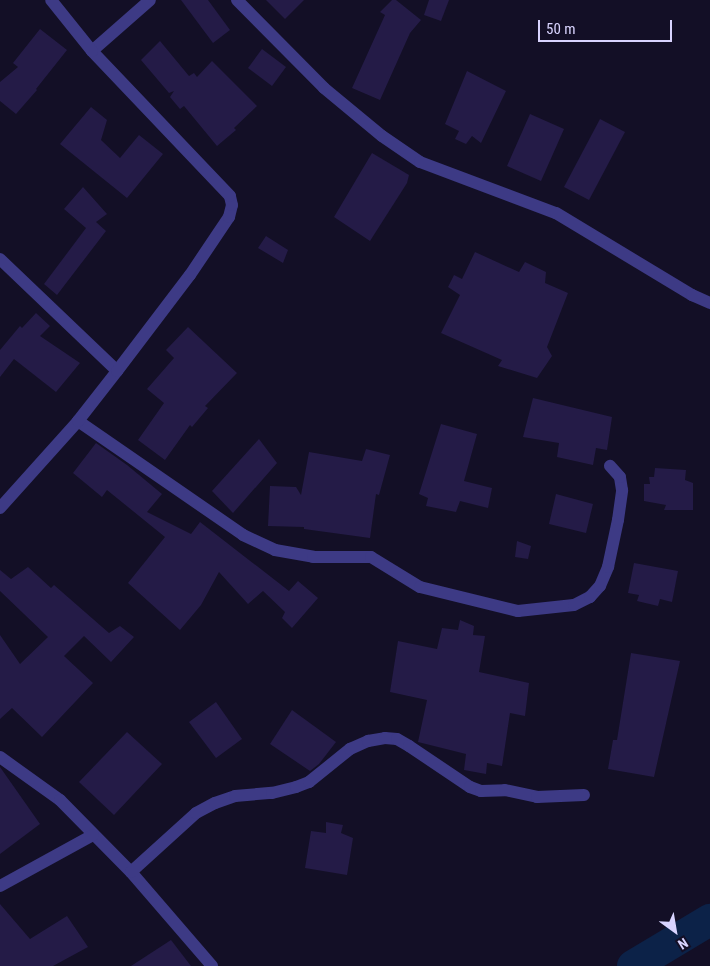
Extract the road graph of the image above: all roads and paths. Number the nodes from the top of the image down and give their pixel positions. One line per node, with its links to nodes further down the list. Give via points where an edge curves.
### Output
1 (51, 0): 4 (street)
2 (150, 0): 4 (street)
3 (237, 0): 6 (street, via 324,88 382,136 420,162 556,213 692,295)
4 (92, 51): 7 (street, via 230,196 232,205 229,216 190,275)
5 (0, 259): 7 (street)
6 (710, 302)
7 (117, 371): 8 (street)
8 (78, 422): 9 (street, via 243,535 275,550 314,558 371,557 420,587 518,611 574,605 590,597 600,586 608,567 622,490 620,478); 10 (street)
9 (610, 466)
10 (0, 508)
11 (0, 758): 13 (street, via 60,800)
12 (584, 795): 14 (street, via 538,797 505,790 481,791 397,740 368,741 350,749 309,782 272,793 235,796 196,813)
13 (93, 835): 14 (street); 15 (street)
14 (131, 872): 16 (street)
15 (0, 886)
16 (212, 966)

